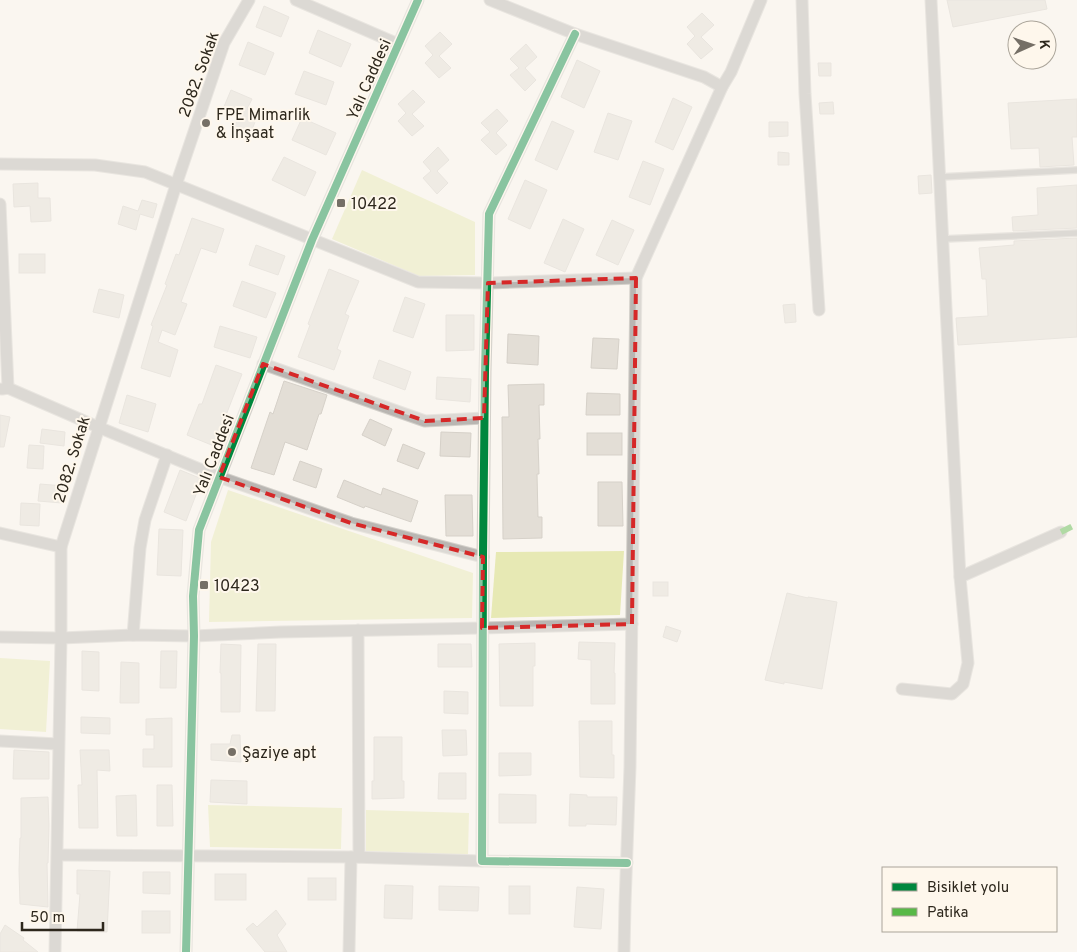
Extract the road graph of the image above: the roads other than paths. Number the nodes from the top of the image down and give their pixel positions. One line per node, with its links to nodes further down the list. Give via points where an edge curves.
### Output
1 (249, 0): 14 (street, 2082. Sokak, via 224,43)
2 (296, 0): 9 (street)
3 (418, 0): 9 (street, Yalı Caddesi)
4 (490, 0): 8 (street)
5 (761, 0): 10 (street)
6 (802, 0): 21 (street)
7 (932, 0): 13 (street)
8 (575, 34): 10 (street, via 704,77); 20 (street, via 489,214)
9 (398, 44): 18 (street, Yalı Caddesi)
10 (722, 87): 19 (street)
11 (0, 164): 14 (street, via 95,165 145,172)
12 (1077, 170): 13 (lane)
13 (940, 177): 17 (street)
14 (176, 185): 18 (street); 25 (street, 2082. Sokak)
15 (0, 204): 23 (street)
16 (1077, 233): 17 (lane)
17 (942, 239): 32 (street)
18 (312, 240): 20 (street, via 418,282); 22 (street, Yalı Caddesi)
19 (636, 278): 20 (street); 33 (street)
20 (488, 283): 24 (street)
21 (819, 310)
22 (263, 364): 24 (street, via 424,421); 27 (street, Yalı Caddesi)
23 (4, 388): 25 (street)
24 (484, 418): 31 (street)
25 (98, 427): 26 (street); 30 (street, 2082. Sokak)
26 (167, 455): 27 (street); 36 (street, via 144,520)
27 (220, 477): 31 (street, via 351,523); 37 (street, Yalı Caddesi, via 199,530 193,596)
28 (1061, 532): 32 (street)
29 (0, 533): 30 (street)
30 (61, 547): 39 (street, 2082. Sokak)
31 (483, 557): 34 (street)
32 (960, 577): 40 (street, via 968,663 963,684 952,694)
33 (632, 624): 34 (street); 47 (street)
34 (482, 628): 35 (street); 46 (street)
35 (358, 630): 37 (street); 45 (street)
36 (133, 635): 37 (street); 39 (street)
37 (194, 636): 44 (street, Yalı Caddesi)
38 (0, 637): 39 (street)
39 (61, 638): 42 (street, 2082. Sokak)
40 (902, 689)
41 (0, 741): 42 (street)
42 (58, 744): 43 (street, 2082. Sokak)
43 (58, 855): 44 (street); 48 (street, 2082. Sokak)
44 (188, 856): 45 (street); 49 (street, Yalı Caddesi)
45 (355, 857): 46 (street); 50 (street)
46 (482, 861): 47 (street)
47 (627, 863): 51 (street)
48 (55, 952)
49 (186, 952)
50 (349, 952)
51 (624, 952)

